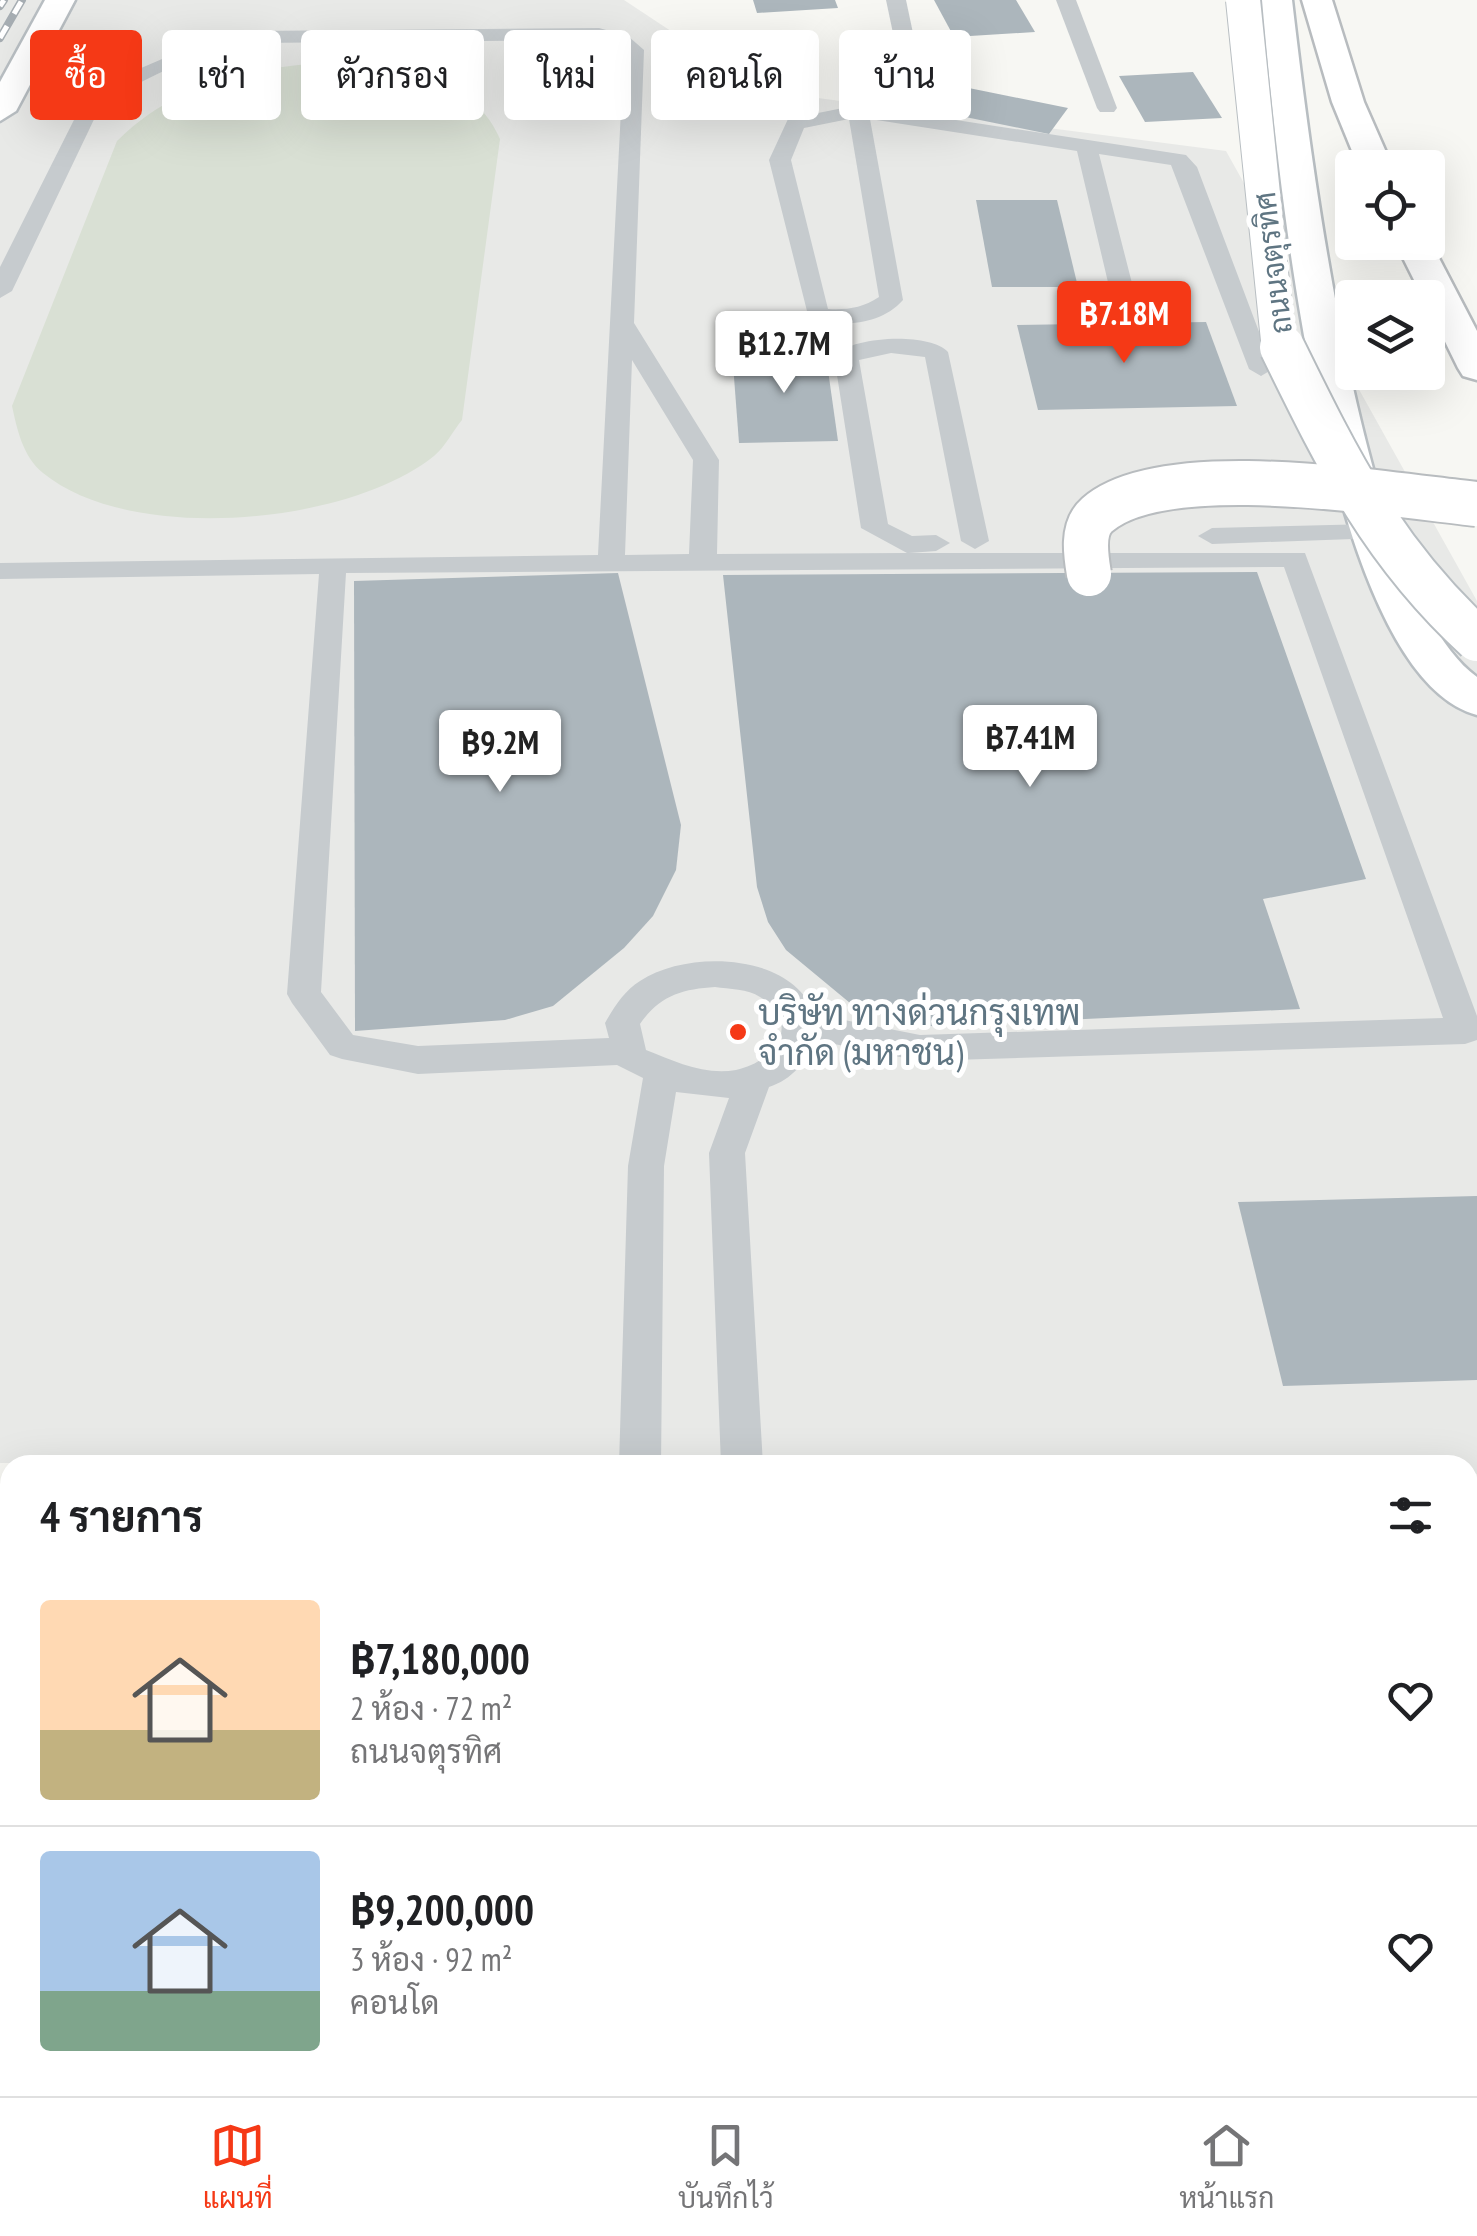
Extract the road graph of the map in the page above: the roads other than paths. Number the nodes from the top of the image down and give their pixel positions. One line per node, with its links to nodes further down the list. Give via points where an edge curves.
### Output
1 (60, 0): 9 (main road)
2 (896, 0): 7 (lane)
3 (1066, 0): 8 (lane)
4 (1243, 0): 30 (main road, ถนนจตุรทิศ, bridge, via 1278,340 1347,480 1427,593)
5 (1276, 0): 19 (main road, ถนนจตุรทิศ, via 1296,190)
6 (1317, 0): 13 (main road)
7 (902, 30)
8 (1107, 108)
9 (0, 111)
10 (858, 111): 10 (lane, via 891,300 870,314 840,318 817,314 780,160 795,123)
11 (915, 120): 12 (lane)
12 (1086, 147): 16 (lane); 18 (lane, via 1178,160 1186,167)
13 (1368, 150)
14 (1422, 260): 20 (main road)
15 (0, 291): 17 (lane, via 90,106 118,85 211,45 245,37 599,34 634,50)
16 (1123, 295)
17 (621, 322): 25 (lane, via 706,460); 26 (lane)
18 (1245, 326): 19 (lane); 21 (lane)
19 (1322, 328): 23 (main road, ถนนจตุรทิศ)
20 (1477, 368)
21 (1261, 369)
22 (1477, 504): 29 (main road, bridge, via 1260,485 1156,488 1094,516 1084,545)
23 (1371, 532): 24 (lane); 31 (main road, ถนนจตุรทิศ, via 1413,632 1447,678)
24 (974, 542): 24 (lane, via 936,352 872,345 846,356 876,528 907,545)
25 (703, 561): 26 (lane); 33 (lane, via 1295,560)
26 (611, 562): 27 (lane)
27 (333, 565): 28 (lane); 34 (lane, via 304,994 342,1046 418,1060)
28 (0, 571)
29 (1090, 574)
30 (1477, 639)
31 (1477, 700)
32 (802, 1025): 33 (lane, via 920,1048); 34 (lane, via 782,991 752,974 678,976 653,984 634,1002 622,1022); 36 (lane, via 796,1053)
33 (1471, 1030)
34 (628, 1051): 35 (lane)
35 (661, 1076): 36 (lane, via 691,1084); 37 (lane, via 646,1166)
36 (754, 1080): 38 (lane, via 726,1153)
37 (640, 1455)
38 (741, 1455)

